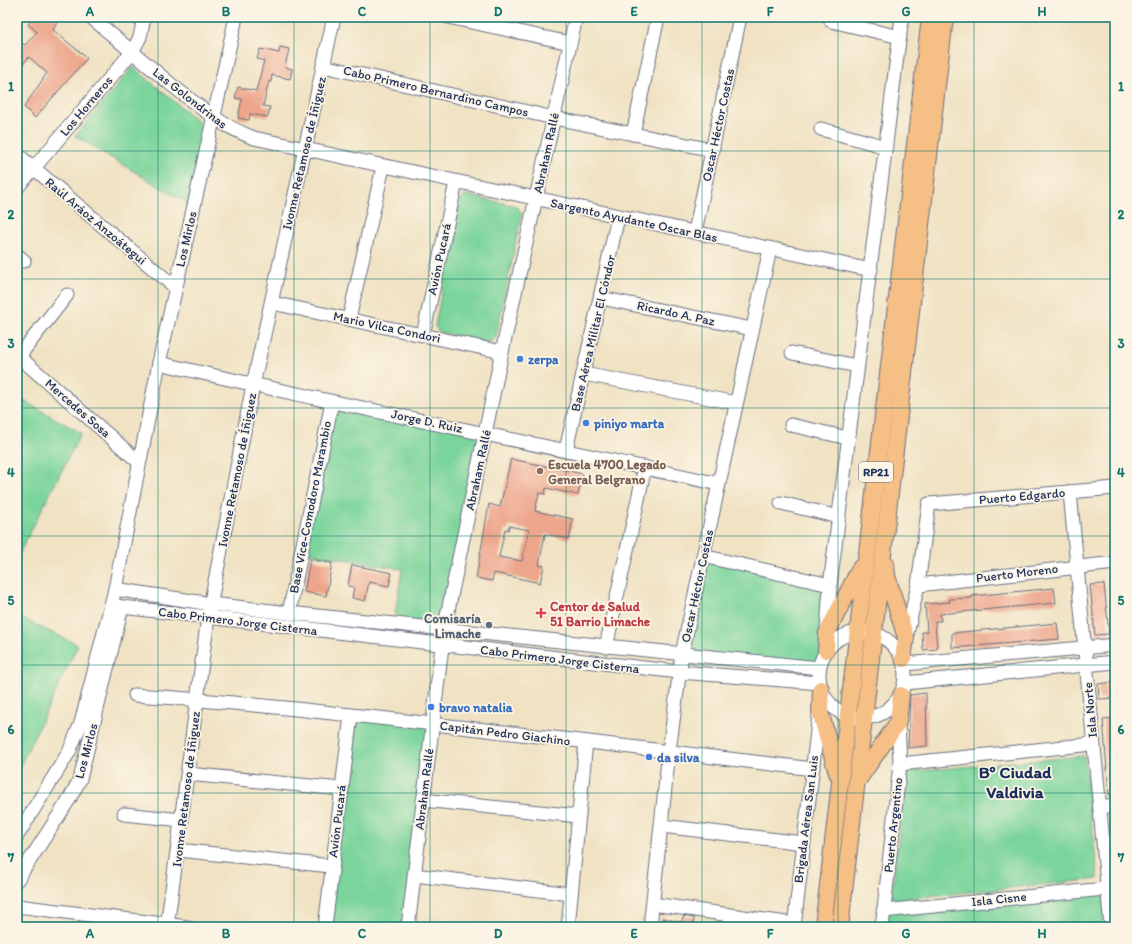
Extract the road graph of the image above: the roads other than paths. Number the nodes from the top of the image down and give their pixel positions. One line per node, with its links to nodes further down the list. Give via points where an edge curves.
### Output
1 (91, 17): 16 (street, Las Golondrinas)
2 (144, 17): 16 (street, Los Horneros, via 140,37)
3 (236, 17): 18 (street, Los Mirlos)
4 (334, 17): 17 (street, Ivonne Retamoso de Íñiguez)
5 (448, 17): 12 (street)
6 (576, 17): 15 (street, Abraham Rallé)
7 (658, 17): 21 (street)
8 (740, 17): 24 (street, Oscar Héctor Costas)
9 (902, 17): 14 (street)
10 (930, 17): 62 (main road, RP21)
11 (945, 17): 62 (main road, RP21)
12 (493, 21): 15 (street)
13 (831, 21): 14 (street)
14 (900, 36): 22 (street)
15 (570, 43): 19 (street, Abraham Rallé)
16 (132, 52): 18 (street, Las Golondrinas); 27 (street, Los Horneros)
17 (323, 66): 19 (street, Cabo Primero Bernardino Campos); 23 (street, Ivonne Retamoso de Íñiguez)
18 (214, 118): 23 (street, Las Golondrinas, via 232,130 254,138); 35 (street, Los Mirlos)
19 (554, 118): 21 (street, Cabo Primero Bernardino Campos); 30 (street, Abraham Rallé)
20 (821, 129): 22 (street)
21 (633, 134): 24 (street, Cabo Primero Bernardino Campos)
22 (886, 147): 34 (street)
23 (304, 148): 26 (street, Sargento Ayudante Oscar Blas); 38 (street, Ivonne Retamoso de Íñiguez)
24 (713, 150): 32 (street, Oscar Héctor Costas)
25 (17, 154): 27 (street, Raúl Aráoz Anzoátegui)
26 (383, 167): 28 (street, Sargento Ayudante Oscar Blas); 39 (street)
27 (33, 168): 29 (street, Los Horneros); 35 (street, Raúl Aráoz Anzoátegui)
28 (456, 182): 30 (street, Sargento Ayudante Oscar Blas); 41 (street, Avión Pucará)
29 (17, 188)
30 (536, 199): 31 (street, Sargento Ayudante Oscar Blas); 42 (street, Abraham Rallé)
31 (618, 217): 32 (street, Sargento Ayudante Oscar Blas); 37 (street, Base Aérea Militar El Cóndor)
32 (695, 232): 33 (street, Sargento Ayudante Oscar Blas)
33 (770, 249): 34 (street, Sargento Ayudante Oscar Blas); 40 (street, Oscar Héctor Costas)
34 (871, 270): 46 (street)
35 (175, 288): 45 (street, Los Mirlos)
36 (67, 295): 44 (street)
37 (601, 298): 40 (street, Ricardo A. Paz); 47 (street, Base Aérea Militar El Cóndor)
38 (272, 303): 39 (street, Mario Vilca Condori); 48 (street, Ivonne Retamoso de Íñiguez)
39 (350, 319): 41 (street, Mario Vilca Condori)
40 (752, 329): 50 (street, Oscar Héctor Costas)
41 (423, 335): 42 (street, Mario Vilca Condori)
42 (502, 352): 52 (street, Abraham Rallé)
43 (792, 353): 46 (street)
44 (18, 356): 55 (street, Mercedes Sosa)
45 (159, 363): 48 (street, Jorge D. Ruiz); 55 (street, Los Mirlos)
46 (857, 366): 53 (street)
47 (584, 374): 50 (street); 54 (street, Base Aérea Militar El Cóndor)
48 (253, 385): 49 (street, Jorge D. Ruiz); 69 (street, Ivonne Retamoso de Íñiguez)
49 (332, 402): 52 (street, Jorge D. Ruiz); 71 (street, Base Vice-Comodoro Marambio)
50 (736, 403): 57 (street, Oscar Héctor Costas)
51 (791, 425): 53 (street)
52 (486, 433): 54 (street, Jorge D. Ruiz); 73 (street, Abraham Rallé)
53 (848, 438): 61 (street)
54 (566, 450): 56 (street, Jorge D. Ruiz)
55 (139, 462): 68 (street, Los Mirlos)
56 (645, 467): 57 (street, Jorge D. Ruiz); 80 (street)
57 (718, 484): 63 (street, Oscar Héctor Costas)
58 (1115, 488): 59 (street, Puerto Edgardo)
59 (1070, 492): 65 (street, Isla Norte); 67 (street, Puerto Edgardo, via 929,504)
60 (780, 503): 61 (street)
61 (839, 517): 66 (street)
62 (876, 543): 74 (main road, RP21); 75 (main road); 76 (main road, RP21); 77 (main road)
63 (703, 556): 66 (street); 83 (street, Oscar Héctor Costas)
64 (1115, 563): 65 (street, Puerto Moreno)
65 (1077, 566): 67 (street, Puerto Moreno); 81 (street, Isla Norte)
66 (830, 585): 75 (street)
67 (918, 585): 77 (street)
68 (115, 589): 69 (street, Cabo Primero Jorge Cisterna); 70 (street, Los Mirlos)
69 (211, 604): 71 (street, Cabo Primero Jorge Cisterna); 72 (street, Ivonne Retamoso de Íñiguez)
70 (116, 606): 72 (street, Cabo Primero Jorge Cisterna); 115 (street, Los Mirlos, via 74,740); 120 (street, Los Mirlos, via 80,779)
71 (289, 613): 73 (street, Cabo Primero Jorge Cisterna)
72 (208, 617): 79 (street, Cabo Primero Jorge Cisterna); 92 (street, Ivonne Retamoso de Íñiguez)
73 (444, 630): 79 (street, Abraham Rallé); 80 (street, Cabo Primero Jorge Cisterna)
74 (857, 632): 76 (street); 82 (street, via 841,638); 95 (main road, RP21)
75 (827, 633): 82 (main road)
76 (874, 633): 84 (street, via 891,643); 96 (main road, RP21)
77 (906, 638): 84 (main road)
78 (1115, 644): 81 (street)
79 (442, 645): 88 (street, Cabo Primero Jorge Cisterna); 98 (street, Abraham Rallé)
80 (606, 647): 83 (street, Cabo Primero Jorge Cisterna)
81 (1085, 647): 84 (street); 86 (street, Isla Norte)
82 (826, 650): 87 (street)
83 (682, 655): 87 (street, Cabo Primero Jorge Cisterna); 88 (street, Oscar Héctor Costas)
84 (904, 662): 90 (street)
85 (1115, 662): 86 (street)
86 (1086, 664): 90 (street); 100 (street, Isla Norte)
87 (820, 668): 89 (street)
88 (679, 672): 89 (street, Cabo Primero Jorge Cisterna); 101 (street, Oscar Héctor Costas)
89 (821, 686): 93 (main road); 95 (street, via 836,709)
90 (903, 689): 96 (street, via 892,707); 97 (main road)
91 (135, 695): 92 (street, Capitán Pedro Giachino)
92 (198, 699): 94 (street, Capitán Pedro Giachino); 104 (street, Ivonne Retamoso de Íñiguez)
93 (820, 711): 103 (street, Brigada Aérea San Luis); 105 (main road)
94 (351, 715): 98 (street, Capitán Pedro Giachino); 107 (street, Avión Pucará)
95 (848, 715): 96 (street); 105 (main road, RP21)
96 (865, 718): 106 (main road, RP21)
97 (898, 722): 102 (street, Puerto Argentino); 106 (main road)
98 (432, 724): 99 (street, Capitán Pedro Giachino); 108 (street, Abraham Rallé)
99 (586, 742): 101 (street, Capitán Pedro Giachino); 112 (street)
100 (1093, 744): 102 (street); 110 (street, Isla Norte)
101 (669, 751): 103 (street, Capitán Pedro Giachino); 114 (street, Oscar Héctor Costas)
102 (900, 764): 125 (street, Puerto Argentino)
103 (813, 769): 116 (street, Brigada Aérea San Luis)
104 (188, 774): 107 (street); 113 (street, Ivonne Retamoso de Íñiguez)
105 (840, 782): 133 (main road, RP21)
106 (857, 782): 134 (main road, RP21)
107 (341, 789): 118 (street, Avión Pucará)
108 (423, 800): 112 (street); 119 (street, Abraham Rallé)
109 (1115, 805): 110 (street)
110 (1100, 807): 121 (street, Isla Norte)
111 (124, 814): 113 (street)
112 (579, 816): 122 (street)
113 (182, 820): 117 (street, Ivonne Retamoso de Íñiguez)
114 (662, 826): 116 (street); 123 (street, Oscar Héctor Costas)
115 (17, 836)
116 (803, 843): 126 (street, Brigada Aérea San Luis)
117 (178, 850): 118 (street); 127 (street, Ivonne Retamoso de Íñiguez)
118 (332, 866): 129 (street, Avión Pucará)
119 (414, 875): 122 (street); 130 (street, Abraham Rallé)
120 (17, 880)
121 (1111, 888): 125 (street, Isla Cisne); 136 (street, Isla Norte)
122 (571, 894): 131 (street)
123 (653, 904): 126 (street); 132 (street, Oscar Héctor Costas)
124 (17, 906): 127 (street)
125 (884, 911): 135 (street, Puerto Argentino)
126 (794, 925)
127 (167, 926): 128 (street)
128 (188, 927)
129 (325, 927)
130 (408, 927)
131 (568, 927)
132 (650, 927)
133 (823, 927)
134 (840, 927)
135 (882, 927)
136 (1111, 927)

